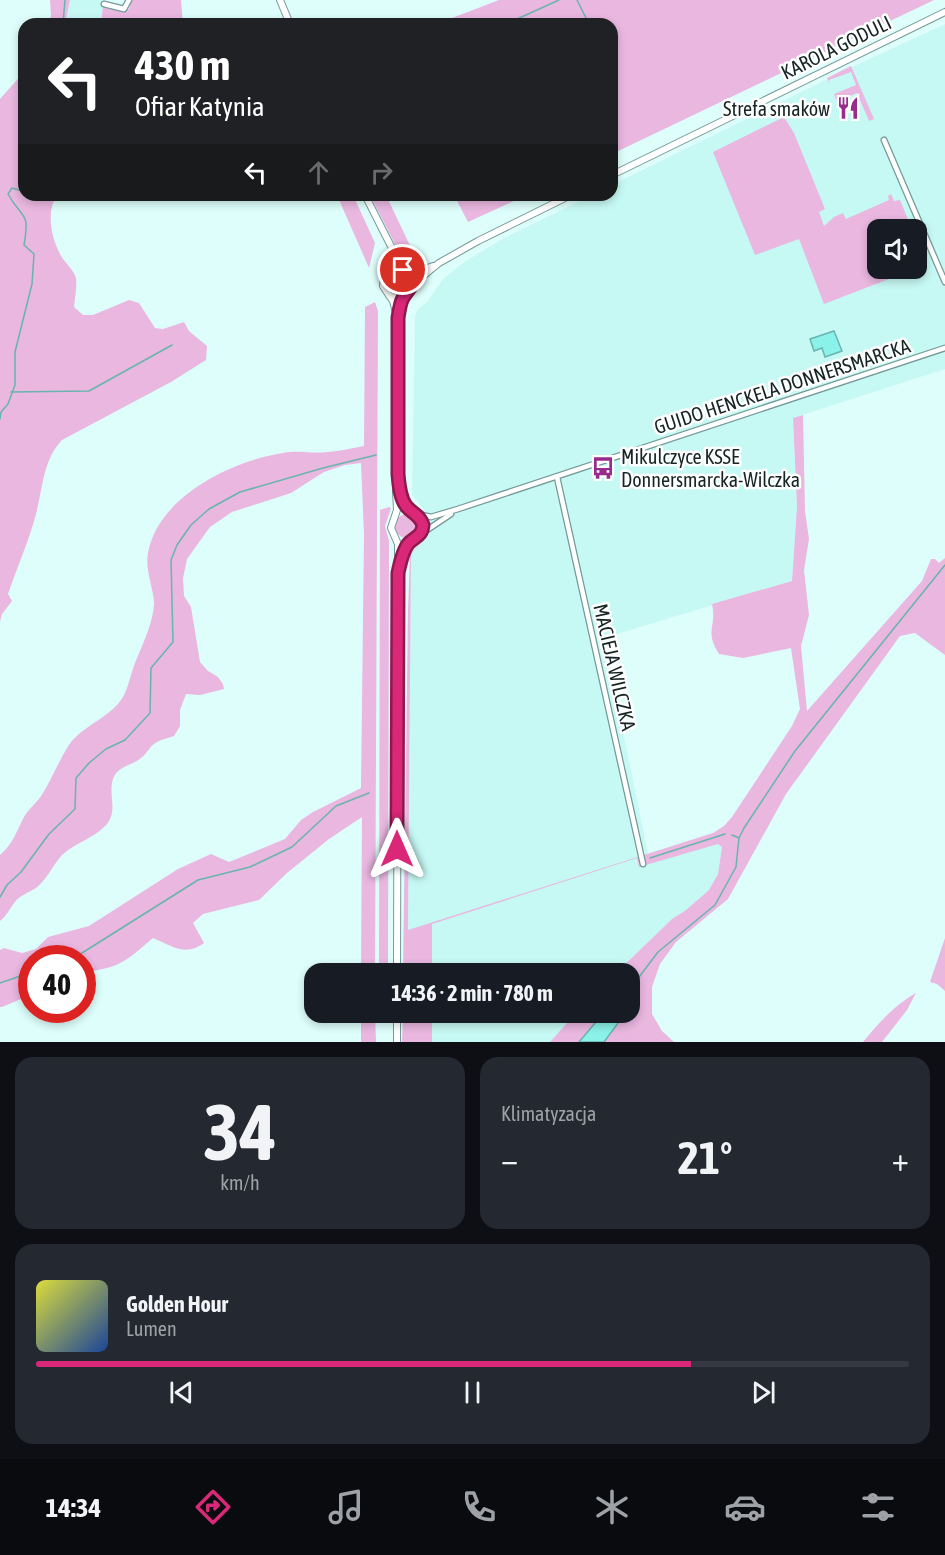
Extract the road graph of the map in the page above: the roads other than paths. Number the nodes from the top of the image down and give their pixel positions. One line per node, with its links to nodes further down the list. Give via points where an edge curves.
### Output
1 (129, 0): 3 (street, via 124,9)
2 (280, 0): 5 (street)
3 (104, 4)
4 (945, 12): 7 (street, KAROLA GODULI)
5 (288, 18)
6 (884, 140): 14 (street)
7 (618, 172)
8 (368, 201): 10 (street)
9 (559, 201): 11 (street)
10 (391, 248): 12 (street); 13 (street, via 392,266)
11 (440, 263): 12 (street, via 414,273); 15 (street)
12 (406, 271): 13 (street, via 396,268); 15 (street, via 412,279)
13 (388, 272): 16 (street, via 383,286)
14 (945, 282)
15 (411, 287): 17 (street)
16 (389, 295): 17 (street); 18 (street)
17 (403, 296): 18 (street)
18 (398, 318): 20 (street)
19 (945, 348): 21 (street, GUIDO HENCKELA DONNERSMARCKA)
20 (398, 474): 23 (street, via 403,500); 24 (street)
21 (557, 477): 22 (street, GUIDO HENCKELA DONNERSMARCKA); 29 (street, MACIEJA WILCZKA)
22 (458, 509): 23 (street, GUIDO HENCKELA DONNERSMARCKA, via 431,517); 25 (street, GUIDO HENCKELA DONNERSMARCKA)
23 (415, 513): 24 (street, via 403,511); 25 (street, via 423,525)
24 (394, 517): 26 (street)
25 (420, 535): 27 (street)
26 (395, 536): 27 (street); 28 (street)
27 (411, 541): 28 (street)
28 (398, 573): 30 (street)
29 (643, 864)
30 (397, 963)
31 (397, 1023): 32 (street)
32 (397, 1042)

